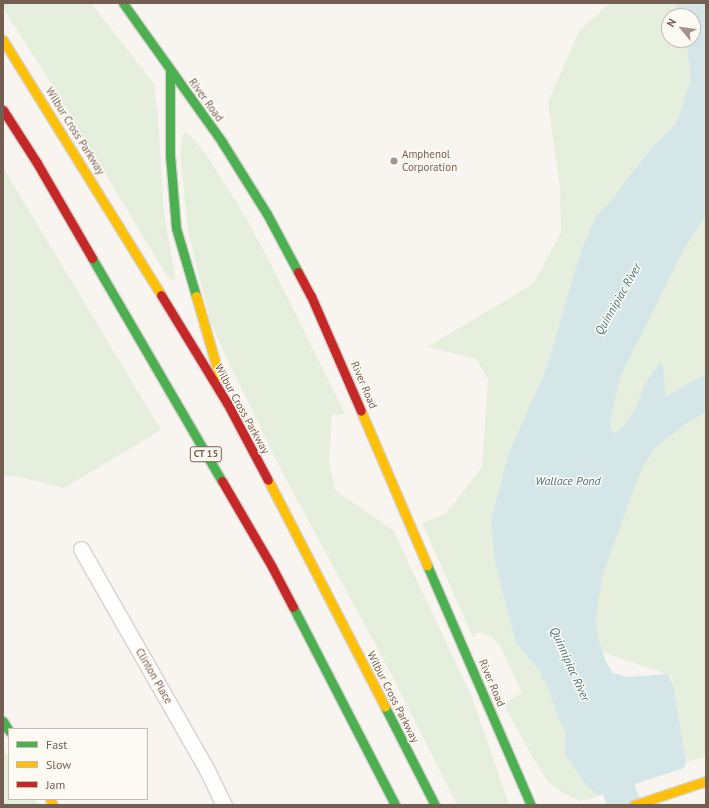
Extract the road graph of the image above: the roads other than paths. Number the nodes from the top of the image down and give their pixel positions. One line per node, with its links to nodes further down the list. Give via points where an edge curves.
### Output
1 (123, 3): 3 (main road, River Road)
2 (3, 40): 5 (main road, Wilbur Cross Parkway)
3 (170, 71): 5 (main road, via 170,155 176,228); 11 (main road, River Road, via 222,142 267,214 311,296)
4 (3, 110): 9 (main road, CT 15, via 272,567)
5 (227, 403): 10 (main road, Wilbur Cross Parkway, via 296,532)
6 (81, 549): 8 (street, Clinton Place, via 205,766)
7 (703, 782): 12 (main road)
8 (224, 805)
9 (395, 805)
10 (434, 805)
11 (531, 805)
12 (634, 805)

